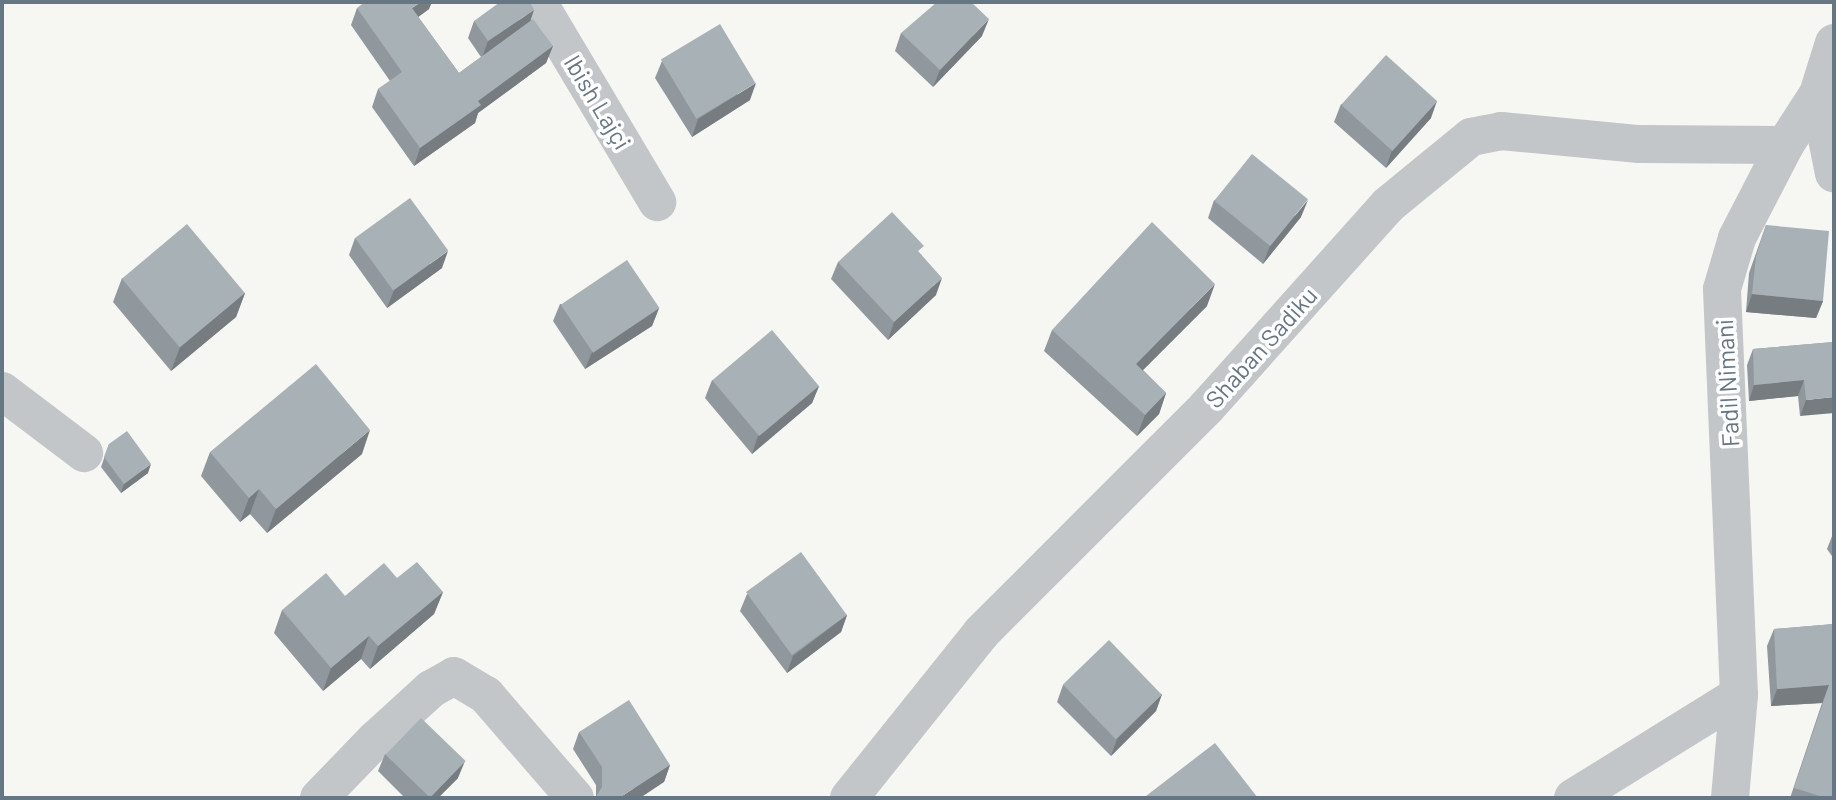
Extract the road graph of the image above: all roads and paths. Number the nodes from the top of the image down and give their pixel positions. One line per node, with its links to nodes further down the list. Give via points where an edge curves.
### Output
1 (538, 2): 6 (street, Ibish Lajçi)
2 (1834, 43): 3 (street)
3 (1818, 94): 4 (street, Fadil Nimani); 5 (street)
4 (1785, 145): 9 (street, Fadil Nimani, via 1737,238 1722,289); 12 (street, Shaban Sadiku, via 1639,144 1501,131 1471,137 1388,205 1206,408 981,633)
5 (1834, 173)
6 (657, 202)
7 (2, 391): 8 (street)
8 (84, 453)
9 (1740, 695): 13 (street); 14 (street, Fadil Nimani)
10 (318, 798): 11 (street, via 403,714 454,676 486,695)
11 (575, 798)
12 (849, 798)
13 (1573, 798)
14 (1730, 798)

